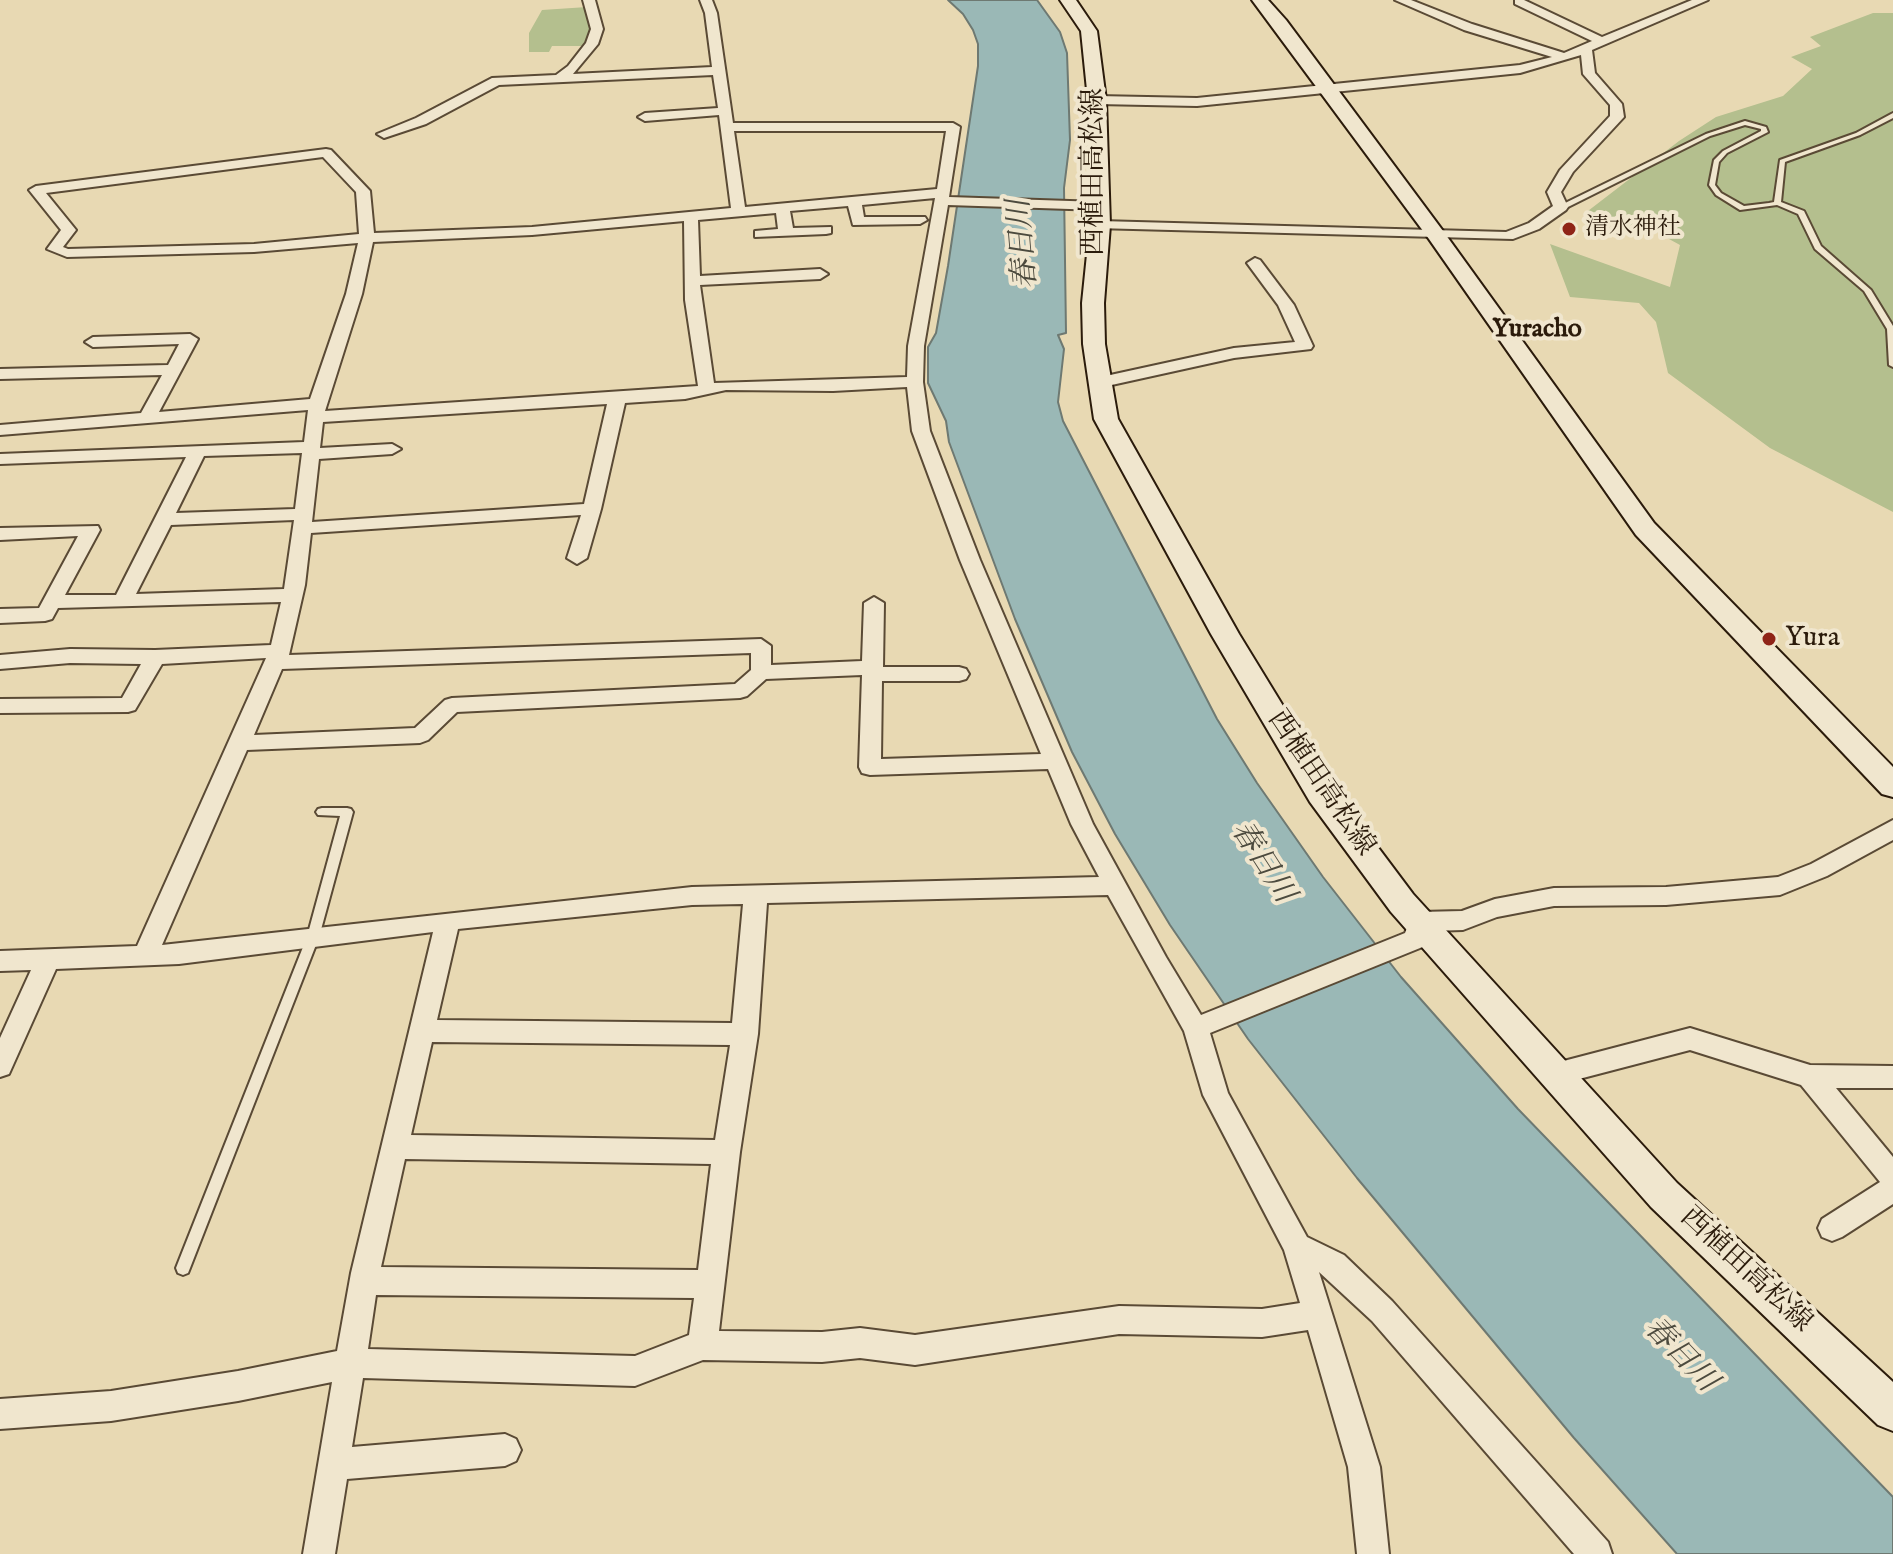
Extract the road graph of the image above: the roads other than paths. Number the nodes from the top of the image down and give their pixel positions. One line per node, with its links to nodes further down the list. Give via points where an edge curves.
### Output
1 (589, 0): 12 (street, via 597,29 592,44)
2 (706, 0): 11 (street)
3 (1068, 0): 14 (main road, 西植田高松線, via 1089,31)
4 (1260, 0): 13 (main road)
5 (1401, 0): 10 (street)
6 (1702, 0): 8 (street)
7 (1519, 2): 8 (street)
8 (1601, 41): 9 (street)
9 (1586, 48): 10 (street); 24 (street, via 1589,74 1616,104 1617,117 1567,170 1554,192)
10 (1565, 57): 13 (street, via 1520,69)
11 (717, 71): 12 (street); 15 (street)
12 (556, 80): 19 (street, via 496,81 421,121)
13 (1329, 90): 14 (street, via 1197,102); 32 (main road)
14 (1097, 100): 27 (main road, 西植田高松線)
15 (724, 111): 17 (street); 18 (street)
16 (1893, 115): 22 (lane, via 1858,134 1782,161)
17 (645, 117)
18 (727, 127): 20 (street, via 953,127); 25 (street)
19 (384, 134)
20 (942, 197): 21 (street); 27 (street); 41 (street, via 916,346)
21 (854, 201): 23 (street); 28 (street, via 858,222)
22 (1777, 203): 24 (lane, via 1743,208 1712,185 1716,161 1725,152 1765,132 1745,123 1708,135); 38 (lane, via 1801,213 1818,247 1867,290 1891,329)
23 (782, 207): 25 (street); 30 (street)
24 (1561, 207): 32 (street, via 1508,236)
25 (738, 210): 26 (street)
26 (691, 216): 33 (street, via 532,231); 36 (street)
27 (1100, 216): 32 (street); 42 (main road, 西植田高松線, via 1093,303)
28 (920, 220)
29 (826, 230): 30 (street)
30 (786, 233): 31 (street)
31 (760, 234)
32 (1436, 235): 71 (main road, via 1645,529)
33 (367, 238): 33 (street, via 363,191 326,153 36,190 69,230 54,249 67,253 254,248); 45 (street)
34 (1255, 263): 42 (street, via 1286,305 1305,346 1234,353)
35 (820, 274): 36 (street)
36 (693, 281): 43 (street)
37 (93, 342): 39 (street, via 190,339)
38 (1893, 365)
39 (173, 370): 40 (street); 46 (street)
40 (0, 374)
41 (915, 382): 43 (street); 70 (street, via 921,431 932,464)
42 (1098, 383): 77 (main road, 西植田高松線, via 1106,419 1241,661 1321,794)
43 (706, 387): 44 (street, via 685,394)
44 (617, 399): 45 (street); 52 (street)
45 (316, 411): 46 (street); 49 (street)
46 (147, 418): 47 (street)
47 (0, 430)
48 (392, 449): 49 (street)
49 (311, 450): 50 (street); 54 (street)
50 (198, 451): 51 (street); 53 (street)
51 (0, 459)
52 (592, 509): 54 (street); 56 (street)
53 (166, 519): 54 (street); 58 (street)
54 (302, 521): 57 (street)
55 (0, 534): 59 (street, via 91,530)
56 (577, 558)
57 (292, 595): 58 (street); 63 (street)
58 (123, 601): 59 (street)
59 (51, 602): 61 (street, via 45,614)
60 (874, 603): 65 (street)
61 (0, 616)
62 (155, 657): 63 (street); 64 (street); 68 (street, via 128,705)
63 (278, 657): 66 (street, via 761,646); 69 (street)
64 (0, 662)
65 (872, 671): 66 (street); 67 (street); 70 (street, via 870,767)
66 (761, 672): 69 (street, via 740,691 452,705 420,735)
67 (959, 674)
68 (0, 706)
69 (241, 743): 79 (street)
70 (1055, 761): 74 (street)
71 (1893, 786)
72 (322, 812): 78 (lane, via 347,812)
73 (1893, 829): 77 (street, via 1780,886 1666,896 1554,897 1463,920)
74 (1115, 886): 75 (street); 82 (street)
75 (756, 896): 76 (street, via 692,896); 84 (street)
76 (448, 921): 78 (street); 83 (street)
77 (1420, 922): 82 (street, via 1416,939); 86 (main road, 西植田高松線)
78 (313, 937): 79 (street); 95 (lane)
79 (145, 955): 80 (street)
80 (48, 959): 81 (street); 85 (street)
81 (0, 961)
82 (1206, 1024): 94 (street, via 1216,1095)
83 (422, 1031): 84 (street); 89 (street)
84 (745, 1034): 90 (street)
85 (0, 1066)
86 (1556, 1074): 87 (street, via 1690,1039); 101 (main road, 西植田高松線, via 1664,1195)
87 (1810, 1076): 88 (street); 91 (street)
88 (1893, 1077)
89 (395, 1147): 90 (street); 96 (street)
90 (726, 1152): 97 (street)
91 (1893, 1177)
92 (1893, 1189): 93 (street)
93 (1832, 1228)
94 (1297, 1246): 98 (street); 107 (street, via 1334,1265 1382,1311)
95 (183, 1268)
96 (364, 1281): 97 (street); 100 (street)
97 (710, 1284): 99 (street)
98 (1318, 1314): 99 (street, via 1262,1323 1119,1320 915,1350 860,1343); 106 (street, via 1364,1467)
99 (703, 1345): 100 (street, via 635,1371)
100 (350, 1363): 102 (street, via 111,1406); 104 (street)
101 (1893, 1410)
102 (0, 1414)
103 (505, 1450): 104 (street)
104 (334, 1464): 105 (street)
105 (319, 1554)
106 (1373, 1554)
107 (1596, 1554)

